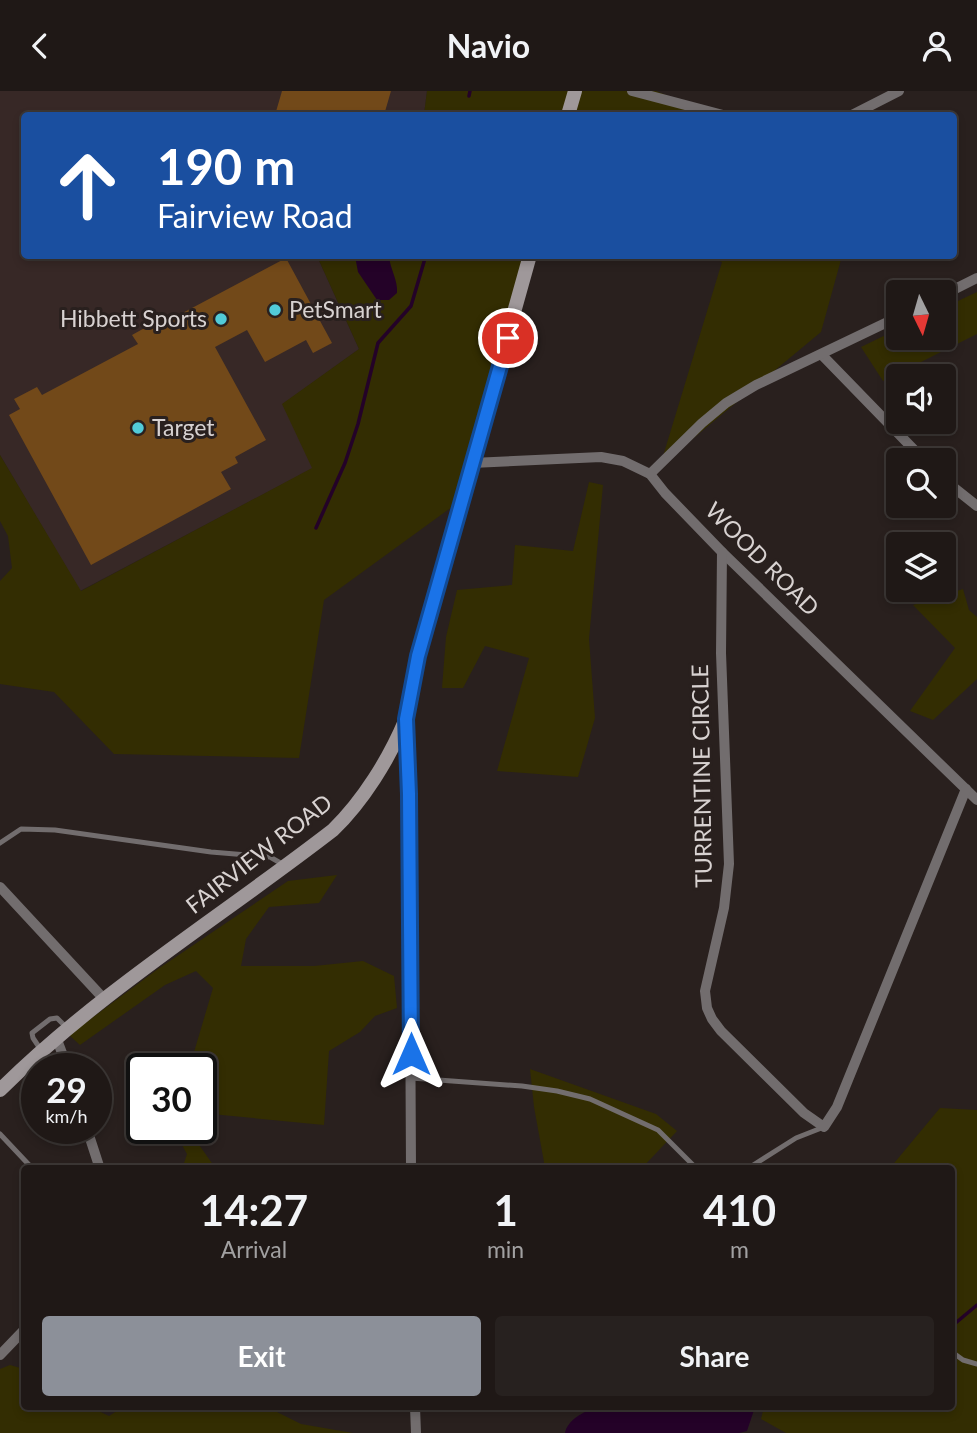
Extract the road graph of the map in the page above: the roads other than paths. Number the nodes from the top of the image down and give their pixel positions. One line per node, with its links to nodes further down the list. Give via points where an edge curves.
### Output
1 (575, 91): 4 (street)
2 (632, 91): 5 (street)
3 (899, 91): 6 (street)
4 (569, 112)
5 (712, 112)
6 (858, 112)
7 (529, 259): 13 (street, FAIRVIEW ROAD)
8 (977, 278): 9 (street)
9 (956, 288)
10 (886, 323): 11 (street)
11 (822, 355): 12 (street); 14 (street, via 726,403)
12 (912, 448)
13 (472, 463): 14 (street, WOOD ROAD, via 601,457 624,461); 18 (street, FAIRVIEW ROAD, via 418,656)
14 (650, 474): 17 (street, WOOD ROAD)
15 (956, 489): 16 (street)
16 (977, 506)
17 (722, 552): 19 (street, WOOD ROAD); 29 (street, TURRENTINE CIRCLE, via 729,864 705,1000 721,1031 803,1113)
18 (406, 719): 22 (street, FAIRVIEW ROAD, via 358,803 333,830); 27 (street)
19 (966, 789): 20 (street, WOOD ROAD); 29 (street, via 837,1107)
20 (977, 800)
21 (0, 843): 22 (lane, via 21,829 55,830 270,857)
22 (286, 866): 24 (street, FAIRVIEW ROAD)
23 (0, 887): 24 (street)
24 (104, 999): 25 (street, FAIRVIEW ROAD)
25 (62, 1033): 26 (street); 28 (street, FAIRVIEW ROAD)
26 (65, 1053)
27 (411, 1078): 34 (street); 35 (lane, via 522,1086 590,1099 658,1130)
28 (0, 1090)
29 (824, 1127): 36 (lane, via 796,1138)
30 (0, 1135): 32 (lane)
31 (92, 1144): 33 (street)
32 (29, 1165)
33 (99, 1165)
34 (411, 1165)
35 (693, 1165)
36 (753, 1165)
37 (21, 1333): 39 (street)
38 (955, 1354): 40 (lane)
39 (0, 1355)
40 (977, 1364)
41 (415, 1410): 42 (street)
42 (416, 1433)

